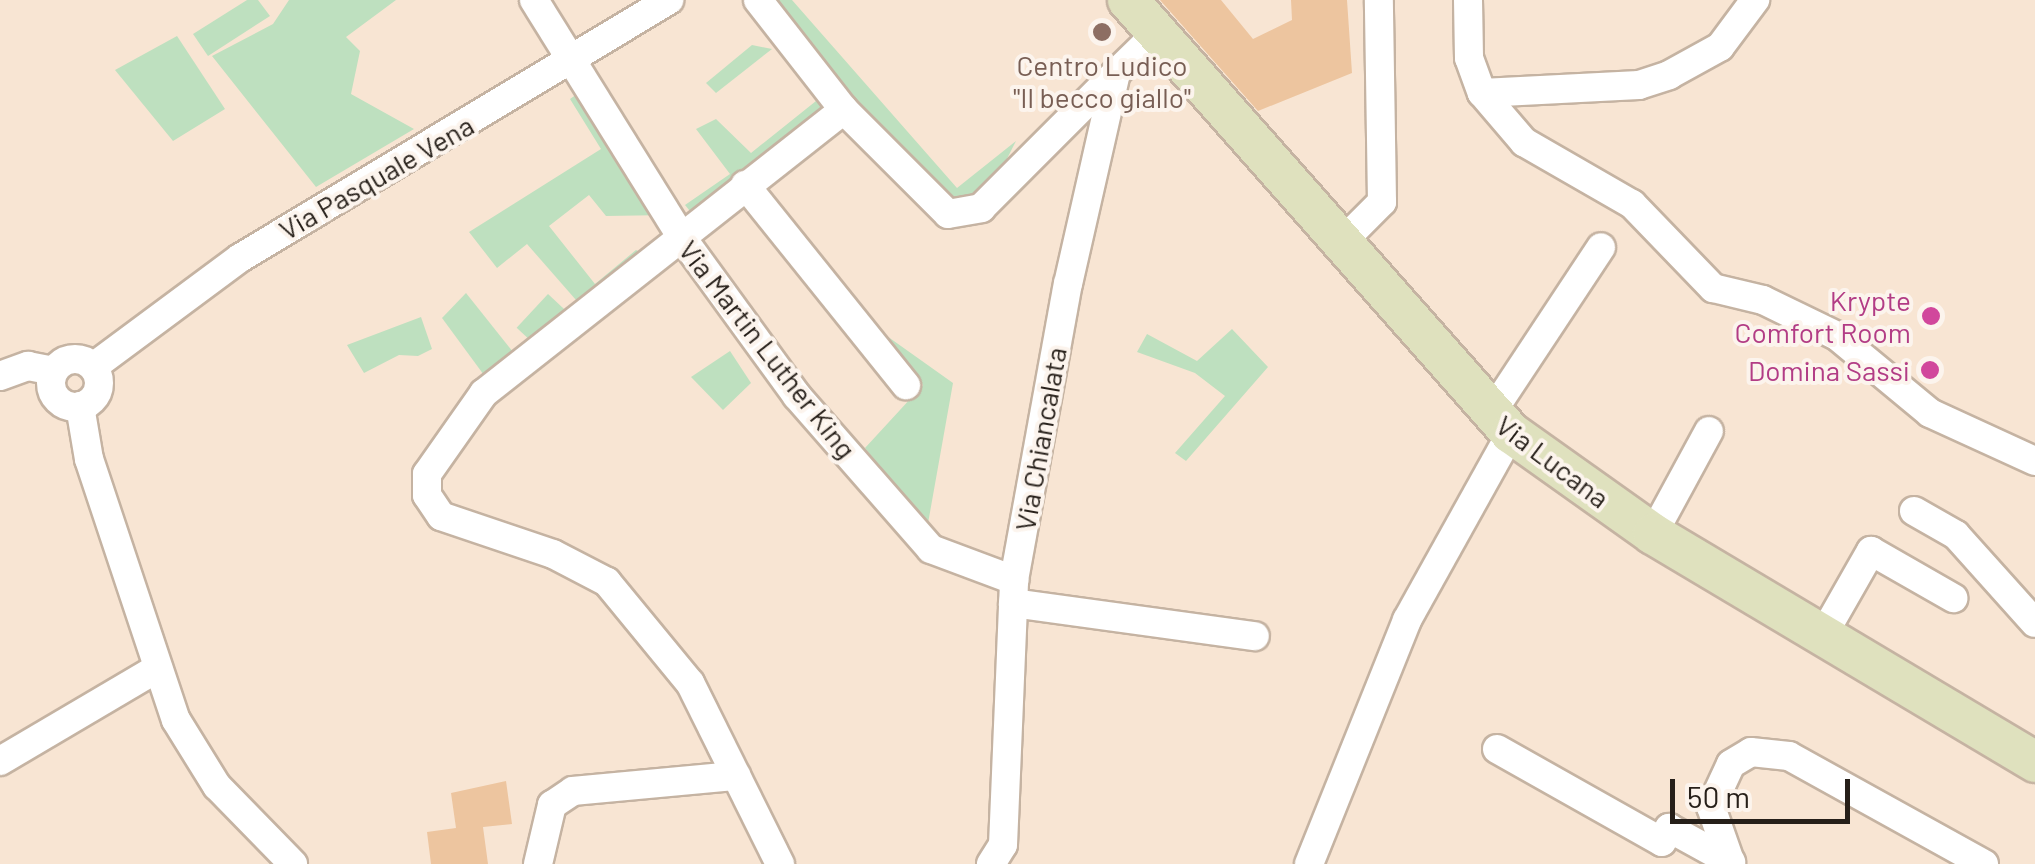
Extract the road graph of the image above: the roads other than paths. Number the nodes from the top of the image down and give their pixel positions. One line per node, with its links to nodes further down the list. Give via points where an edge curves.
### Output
1 (534, 0): 9 (street, Via Martin Luther King)
2 (668, 0): 9 (street, Via Pasquale Vena)
3 (758, 0): 12 (street)
4 (1128, 0): 8 (street, Via Lucana)
5 (1380, 0): 15 (street, via 1382,202)
6 (1468, 0): 11 (street, via 1470,58)
7 (1754, 0): 11 (street, via 1720,47 1668,75 1639,84)
8 (1156, 33): 10 (street); 15 (street, Via Lucana)
9 (576, 62): 14 (street, Via Martin Luther King); 17 (street, Via Pasquale Vena, via 240,258)
10 (1116, 74): 12 (street, via 968,214 948,214 921,193); 27 (street, Via Chiancalata)
11 (1482, 93): 24 (street, via 1524,142 1632,204 1713,288 1763,300 1838,336 1930,413)
12 (844, 110): 13 (street)
13 (746, 185): 14 (street); 20 (street)
14 (680, 235): 27 (street, Via Martin Luther King, via 797,396 931,549); 36 (street, via 484,393 435,454 427,495 441,516 553,554 607,582 690,682)
15 (1346, 238): 22 (street, Via Lucana)
16 (1601, 247): 22 (street)
17 (93, 367): 18 (street, via 72,358); 21 (street, via 98,390)
18 (54, 370): 19 (street, via 28,366); 21 (street, via 57,400)
19 (0, 376)
20 (906, 385)
21 (80, 406): 32 (street, via 89,459)
22 (1501, 424): 26 (street, Via Lucana); 42 (street, via 1406,620)
23 (1710, 430): 26 (street)
24 (2035, 461)
25 (1914, 511): 29 (street, via 1956,535)
26 (1653, 534): 30 (street, Via Lucana)
27 (1013, 592): 31 (street, Via Martin Luther King); 41 (street, Via Chiancalata, via 1003,845)
28 (1954, 598): 30 (street, via 1871,551)
29 (2035, 624)
30 (1823, 635): 34 (street, Via Lucana)
31 (1255, 636)
32 (158, 668): 35 (street); 38 (street, via 176,720 217,786)
33 (1497, 749): 37 (street, via 1662,842 1670,828)
34 (2032, 755)
35 (0, 761)
36 (736, 776): 39 (street, via 573,792 552,806); 40 (street)
37 (1731, 863): 43 (street, via 1711,807 1731,764 1752,752 1789,756)
38 (293, 864)
39 (538, 864)
40 (780, 864)
41 (991, 864)
42 (1310, 864)
43 (1984, 864)

